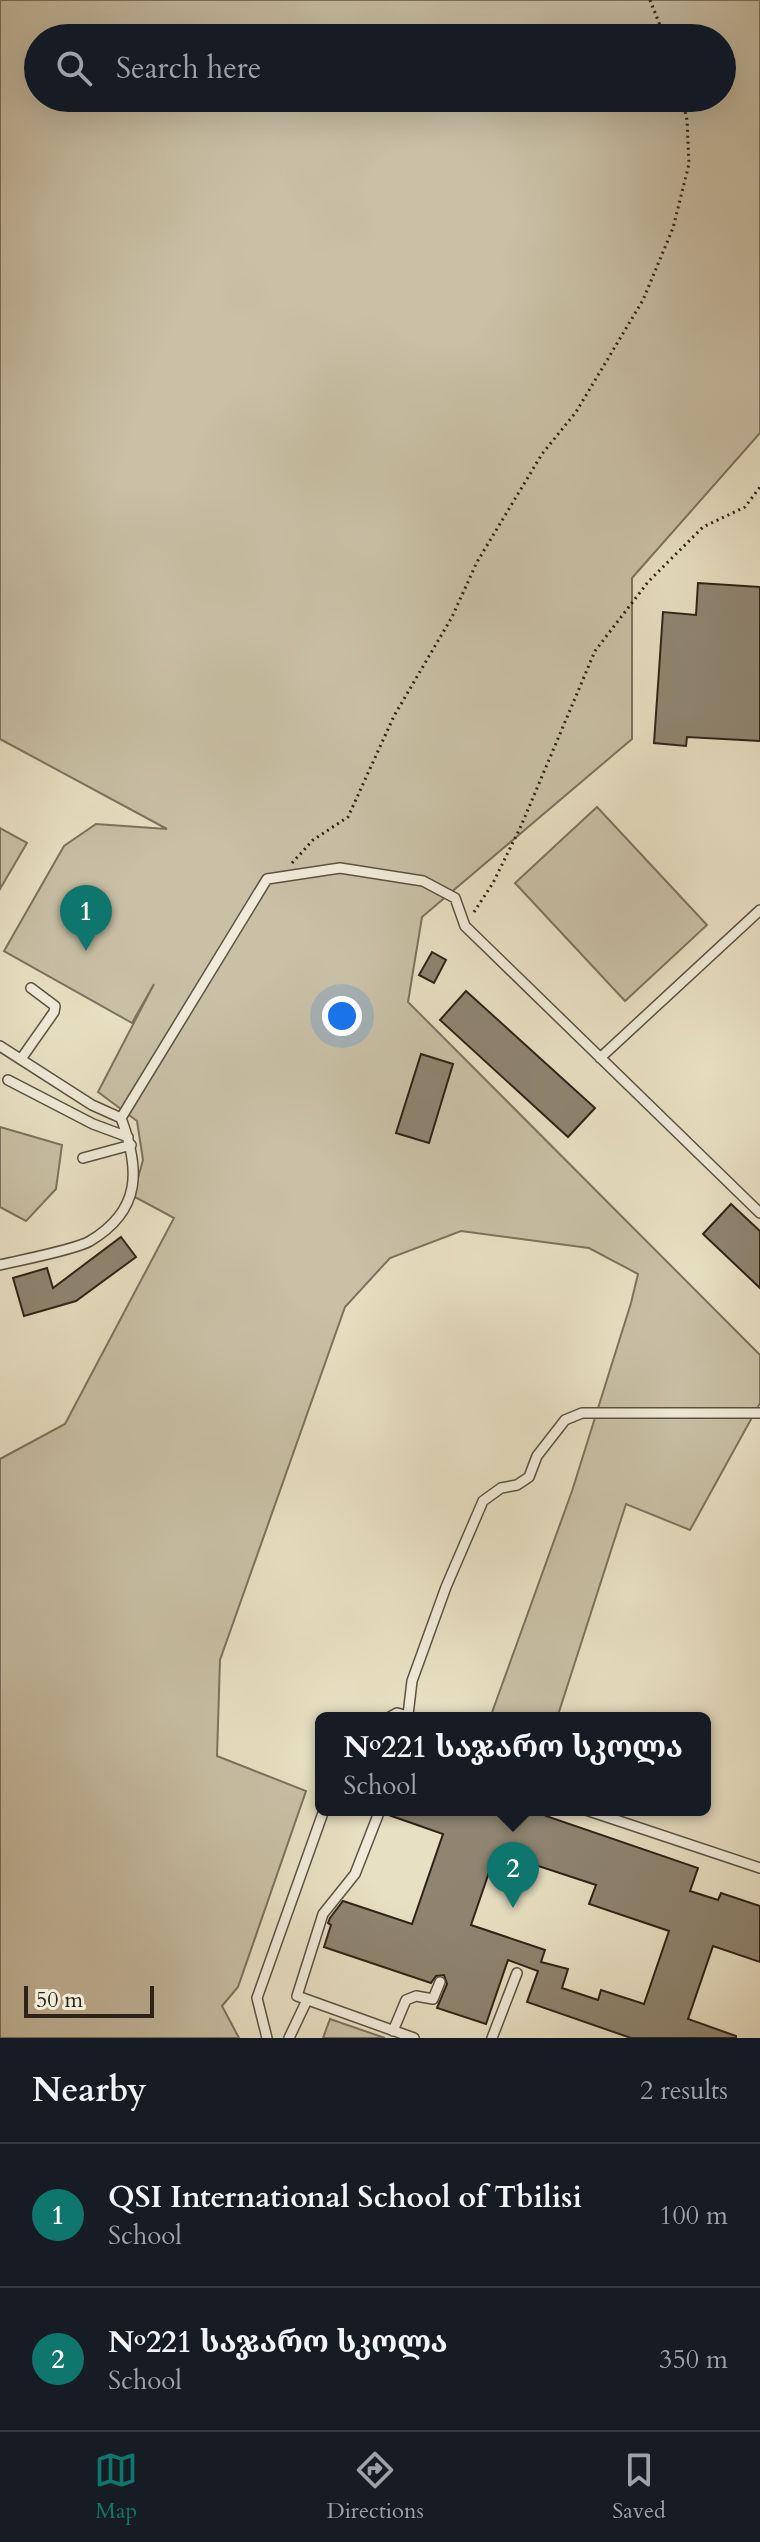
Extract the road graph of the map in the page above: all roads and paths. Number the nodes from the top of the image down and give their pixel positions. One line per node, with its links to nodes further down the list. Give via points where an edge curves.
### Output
1 (650, 0): 2 (path)
2 (659, 24)
3 (685, 112): 5 (path, via 689,164 673,228 643,300 477,562 452,617 394,716 348,817 313,840)
4 (760, 487): 7 (path, via 745,507 703,527 648,582 595,651 521,826)
5 (290, 865)
6 (760, 910): 10 (lane)
7 (465, 926): 10 (lane); 13 (lane, via 455,898 423,881 340,868 267,879)
8 (31, 988): 11 (lane, via 55,1006)
9 (0, 1046): 11 (lane)
10 (600, 1058): 16 (lane)
11 (21, 1059): 13 (lane)
12 (8, 1080): 14 (lane)
13 (121, 1118): 14 (lane)
14 (130, 1141): 15 (lane); 17 (lane, via 135,1164 126,1212 89,1242)
15 (83, 1158)
16 (760, 1213)
17 (0, 1265)
18 (760, 1413): 19 (lane, via 582,1413 565,1420 537,1456 529,1477 483,1501 412,1681)
19 (411, 1712)
20 (322, 1816): 28 (lane, via 257,1998)
21 (378, 1816): 26 (lane, via 355,1874 323,1914 297,1992)
22 (604, 1816): 23 (lane)
23 (760, 1868)
24 (517, 1973): 31 (lane)
25 (440, 1982): 27 (lane, via 433,1999 406,2000)
26 (307, 2000): 27 (lane); 29 (lane)
27 (393, 2031): 30 (lane)
28 (267, 2038)
29 (289, 2038)
30 (414, 2038)
31 (492, 2038)

